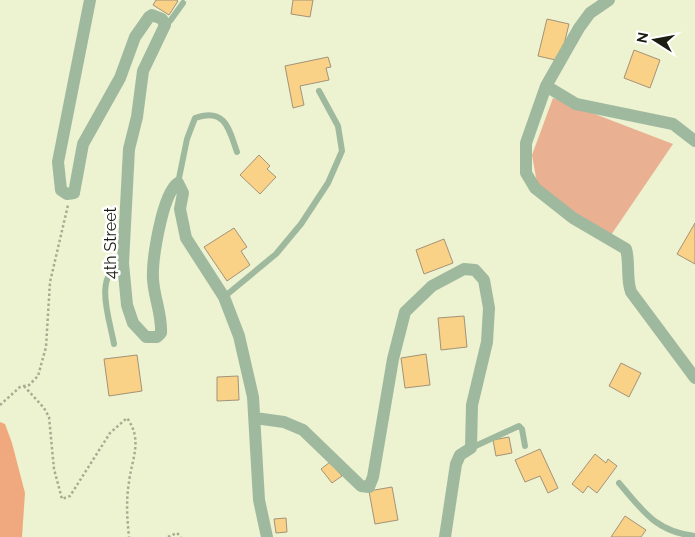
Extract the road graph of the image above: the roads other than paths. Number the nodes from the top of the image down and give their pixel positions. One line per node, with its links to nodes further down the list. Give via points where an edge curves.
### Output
1 (90, 0): 4 (street, via 58,162 61,190 71,195 75,189 83,144 120,78 135,37 152,15 162,19)
2 (610, 0): 5 (street, via 590,13)
3 (182, 3): 4 (lane)
4 (165, 25): 10 (street, 4th Street, via 143,71 129,149)
5 (546, 86): 7 (street, via 576,104 674,124); 13 (street, via 526,143 526,173 535,188 572,218 626,249 631,292)
6 (319, 92): 11 (lane, via 338,126 342,151 328,182 301,224 276,254)
7 (695, 141)
8 (237, 152): 9 (lane, via 227,124 219,117 206,114 195,118)
9 (178, 183): 10 (street, 4th Street, via 172,187 166,204 154,256 153,279 162,320 162,333 157,337 146,337 133,323); 11 (street, via 183,193 180,209 186,238)
10 (123, 264): 12 (lane, via 111,271 104,288)
11 (224, 297): 14 (street, via 239,336)
12 (114, 344)
13 (695, 378)
14 (255, 418): 16 (street, via 284,422 303,430 361,486 369,487 405,312 432,286 469,269 484,280 489,308 487,342 472,405); 19 (street, via 258,500)
15 (525, 446): 16 (lane, via 518,426)
16 (471, 448): 20 (street, via 460,455 456,464)
17 (619, 483): 18 (lane, via 649,519 676,534)
18 (695, 536)
19 (267, 537)
20 (445, 537)

